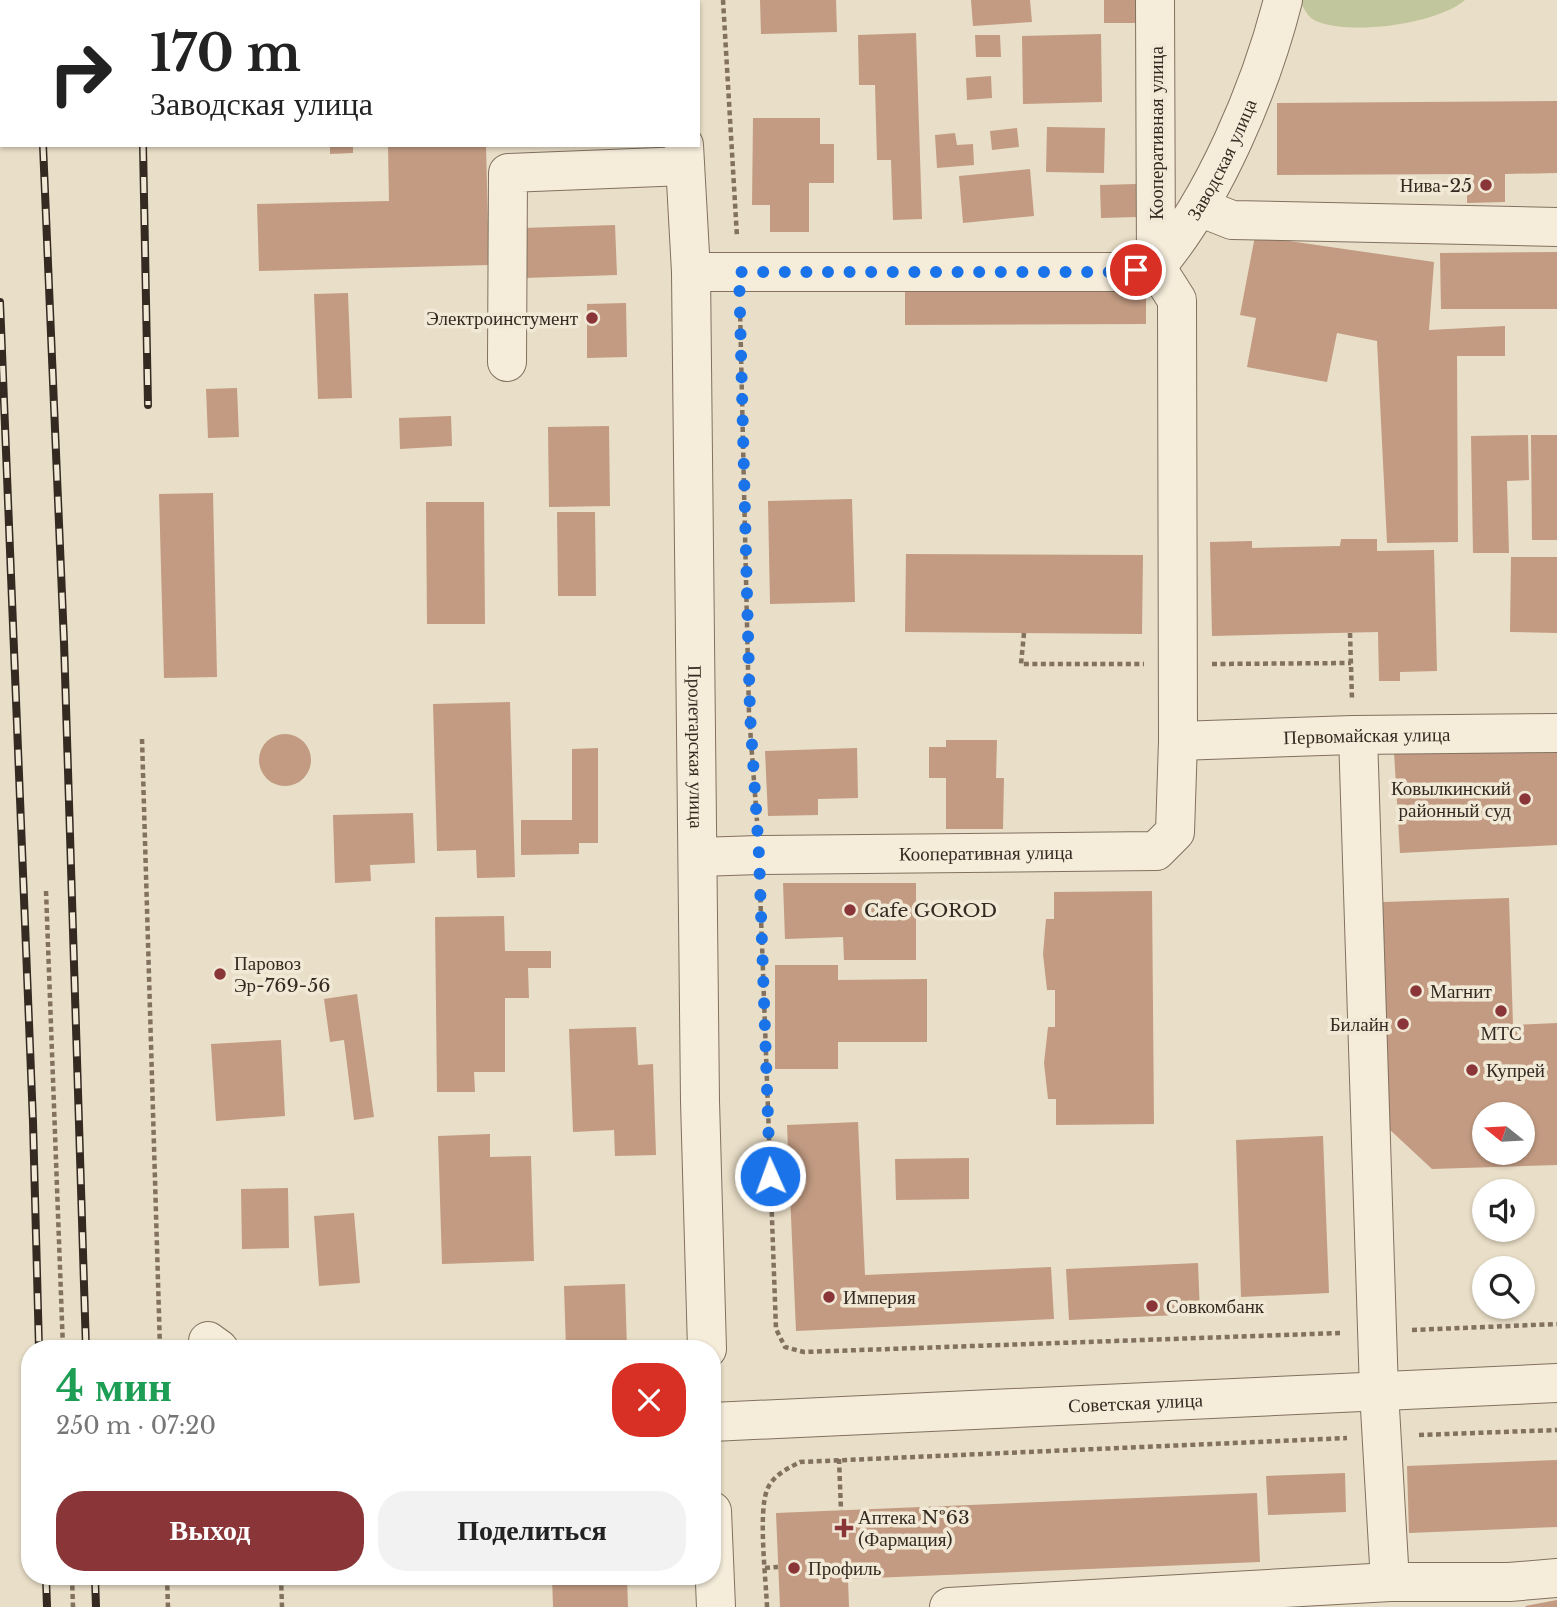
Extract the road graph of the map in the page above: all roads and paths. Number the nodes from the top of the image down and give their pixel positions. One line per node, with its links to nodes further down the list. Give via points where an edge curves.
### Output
1 (723, 0): 9 (path)
2 (1155, 0): 7 (street, Кооперативная улица)
3 (1283, 0): 5 (street, Заводская улица, via 1245,114)
4 (685, 156): 8 (street, Пролетарская улица); 10 (street, via 508,173)
5 (1199, 207): 6 (street, via 1232,220); 7 (street, Заводская улица)
6 (1557, 227)
7 (1156, 267): 9 (street, via 1116,272); 15 (street, Кооперативная улица, via 1177,300)
8 (691, 272): 9 (street); 17 (street, Пролетарская улица)
9 (739, 272): 16 (path, via 750,714)
10 (508, 362)
11 (1350, 633): 13 (path)
12 (1557, 733): 13 (street, Первомайская улица)
13 (1355, 735): 15 (street, Первомайская улица); 20 (street)
14 (142, 739): 22 (path)
15 (1178, 741): 16 (street, Кооперативная улица, via 1175,832 1156,851)
16 (759, 855): 17 (street, Кооперативная улица); 20 (path, via 775,1329 785,1347 804,1352)
17 (699, 857): 23 (street, Пролетарская улица)
18 (46, 891): 21 (path)
19 (1557, 1325): 20 (path)
20 (1377, 1332): 25 (street)
21 (63, 1340)
22 (160, 1340)
23 (707, 1340)
24 (1557, 1382): 25 (street, Советская улица)
25 (1379, 1391): 26 (street, Советская улица); 28 (street)
26 (721, 1422)
27 (1557, 1430): 28 (path)
28 (1381, 1436): 29 (path); 34 (street)
29 (839, 1460): 30 (path); 32 (path, via 800,1462 779,1473 767,1489)
30 (841, 1510)
31 (778, 1567): 32 (path)
32 (765, 1568): 43 (path)
33 (1557, 1578): 34 (street)
34 (1390, 1582): 44 (street)
35 (72, 1585): 39 (path)
36 (167, 1585): 40 (path)
37 (281, 1585): 41 (path)
38 (715, 1585): 42 (street)
39 (73, 1607)
40 (168, 1607)
41 (282, 1607)
42 (716, 1607)
43 (767, 1607)
44 (949, 1607)

